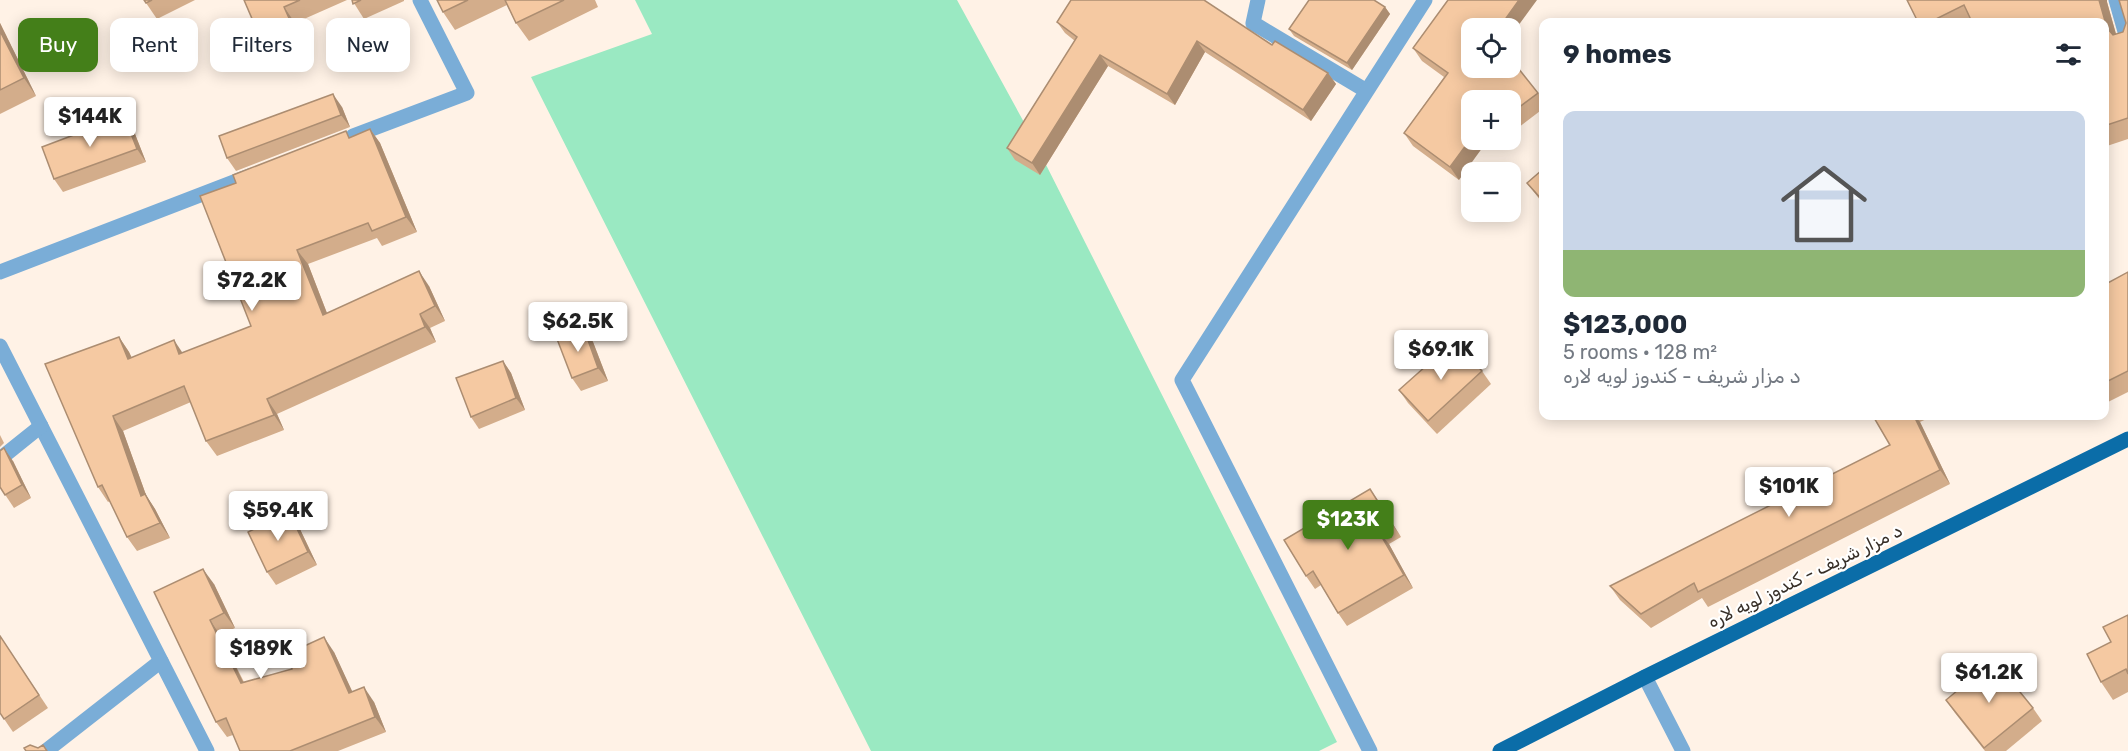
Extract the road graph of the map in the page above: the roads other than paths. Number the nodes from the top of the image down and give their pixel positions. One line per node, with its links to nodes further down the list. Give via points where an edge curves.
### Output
1 (420, 0): 7 (street, via 467,93)
2 (1258, 0): 6 (street, via 1253,23)
3 (1425, 0): 6 (street)
4 (2116, 0): 5 (street)
5 (2128, 42)
6 (1365, 90): 18 (street, via 1182,380)
7 (336, 143)
8 (262, 171): 9 (street)
9 (0, 272)
10 (0, 346): 11 (street)
11 (41, 426): 13 (street); 14 (street)
12 (2128, 439): 15 (main road, د مزار شریف - کندوز لویه لاره)
13 (0, 459)
14 (161, 662): 16 (street); 17 (street)
15 (1645, 677): 19 (main road, د مزار شریف - کندوز لویه لاره); 20 (street)
16 (46, 751)
17 (207, 751)
18 (1370, 751)
19 (1500, 751)
20 (1683, 751)

